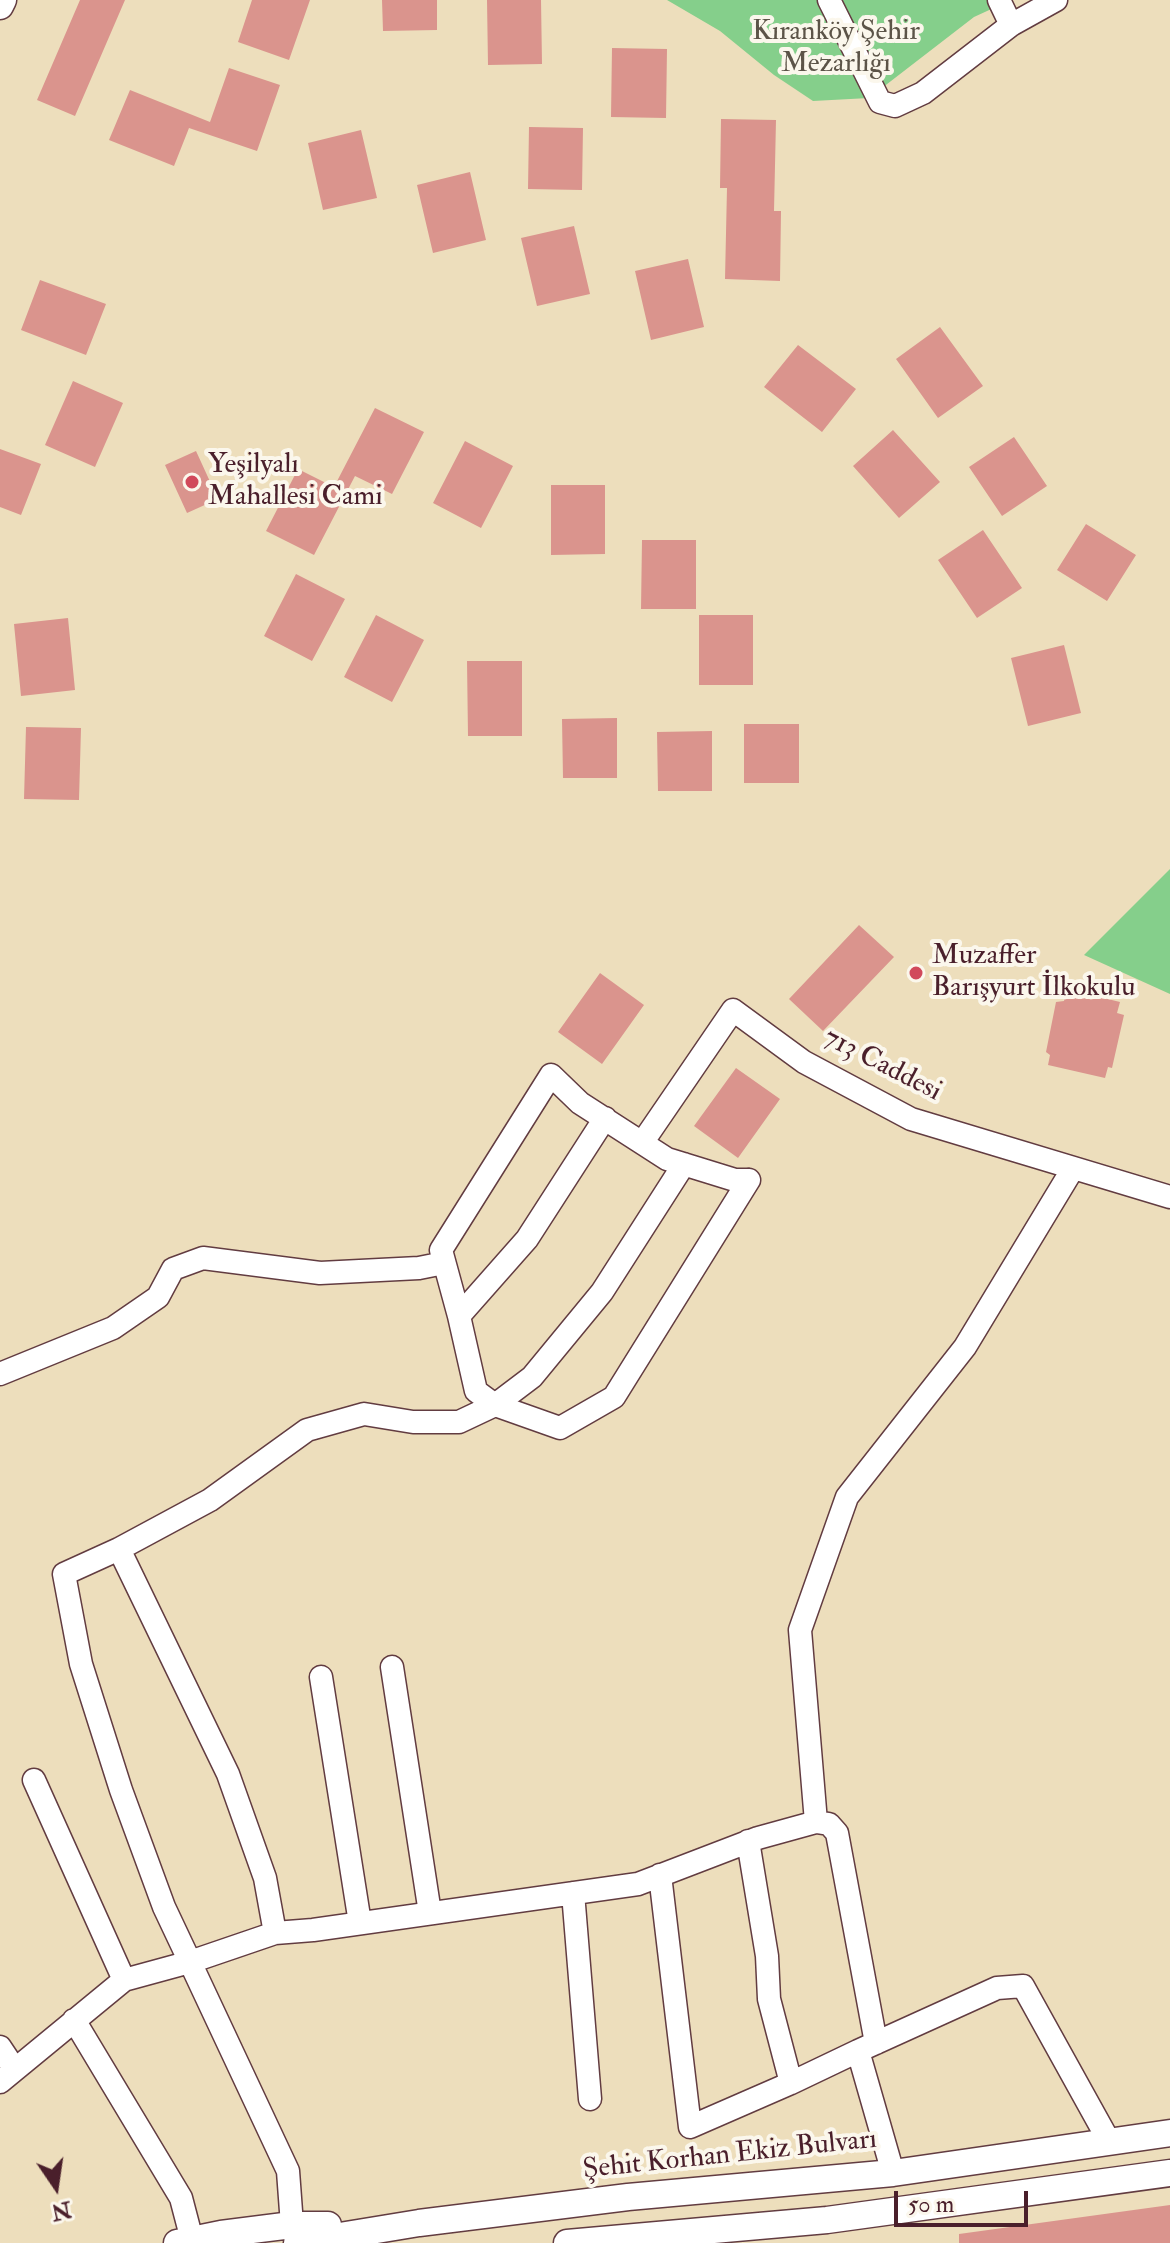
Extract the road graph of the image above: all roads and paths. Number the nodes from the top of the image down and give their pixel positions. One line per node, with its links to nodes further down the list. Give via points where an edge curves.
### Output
1 (3, 0): 5 (main road)
2 (829, 0): 6 (street, via 880,102 895,106 923,93)
3 (999, 0): 6 (street)
4 (1056, 0): 6 (street)
5 (0, 6)
6 (1011, 25)
7 (605, 1118): 8 (street); 12 (street, via 551,1075 441,1250); 13 (street, via 527,1239)
8 (642, 1143): 9 (street); 10 (street, 713 Caddesi, via 733,1010 804,1062 911,1119)
9 (684, 1164): 15 (street, via 602,1292 532,1377); 15 (street, via 749,1180 614,1397 560,1428)
10 (1072, 1170): 11 (street, 713 Caddesi); 20 (street, via 965,1347 847,1497 800,1630)
11 (1170, 1197)
12 (444, 1263): 13 (street); 14 (street, via 320,1273 203,1258 173,1269 158,1297 113,1328)
13 (459, 1316): 15 (street, via 476,1391)
14 (0, 1374)
15 (495, 1405): 16 (street, via 459,1422 364,1414 307,1430 210,1500)
16 (119, 1549): 26 (street, via 228,1774 265,1878); 27 (street, via 64,1574 81,1664 121,1790)
17 (392, 1667): 24 (street)
18 (321, 1677): 25 (street)
19 (34, 1780): 28 (street)
20 (816, 1822): 21 (street); 31 (street, via 829,1824 837,1833)
21 (748, 1841): 22 (street); 33 (street, via 769,1999)
22 (660, 1875): 23 (street, via 638,1884); 33 (street, via 690,2127)
23 (573, 1893): 24 (street); 34 (street)
24 (430, 1913): 25 (street)
25 (360, 1923): 26 (street)
26 (275, 1933): 27 (street)
27 (190, 1962): 28 (street); 39 (street, via 288,2171)
28 (124, 1980): 29 (street)
29 (74, 2020): 32 (street); 40 (street, via 181,2198)
30 (0, 2047): 32 (street)
31 (867, 2047): 33 (street); 36 (street, via 997,1988 1023,1986); 37 (street)
32 (7, 2075)
33 (791, 2083)
34 (590, 2099)
35 (1170, 2133): 36 (main road, Şehit Korhan Ekiz Bulvarı)
36 (1110, 2143): 37 (main road, Şehit Korhan Ekiz Bulvarı)
37 (893, 2173): 39 (main road, Şehit Korhan Ekiz Bulvarı)
38 (1170, 2173): 41 (main road, via 827,2220)
39 (294, 2234): 40 (main road, Şehit Korhan Ekiz Bulvarı)
40 (184, 2241)
41 (567, 2243)

